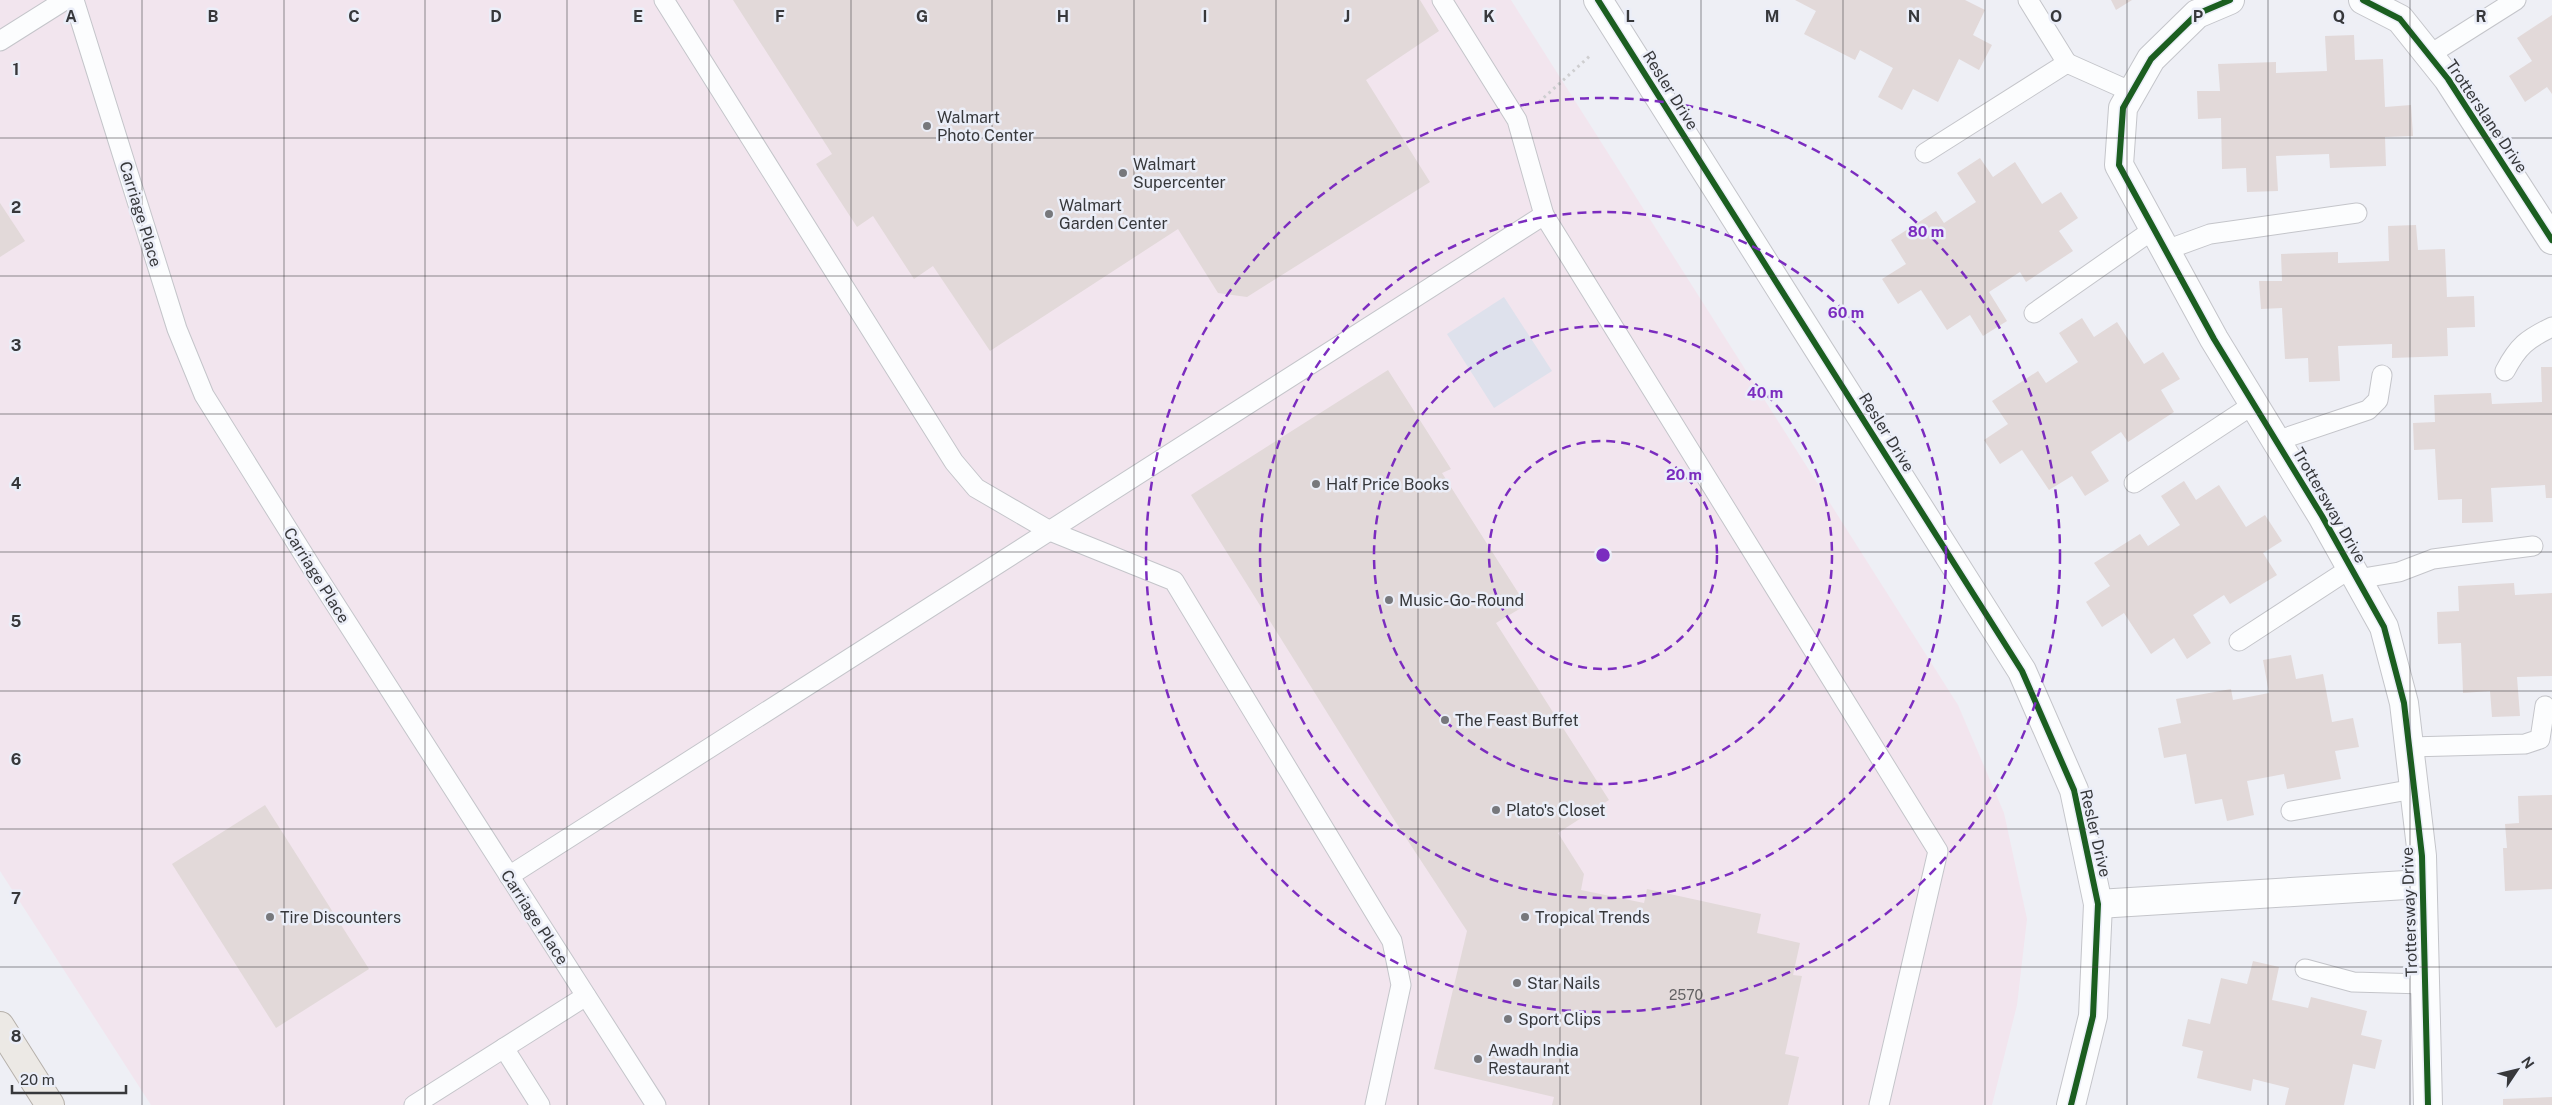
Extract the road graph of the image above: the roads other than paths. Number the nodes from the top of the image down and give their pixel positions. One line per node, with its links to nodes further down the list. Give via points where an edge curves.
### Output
1 (65, 0): 10 (lane)
2 (74, 0): 34 (lane, Carriage Place, via 177,329 204,395)
3 (664, 0): 26 (lane, via 954,462 976,488)
4 (1442, 0): 16 (lane, via 1518,120)
5 (1598, 0): 36 (street, Resler Drive, via 2022,671 2074,790)
6 (2028, 0): 12 (lane)
7 (2230, 0): 13 (street, Trottersway Drive, via 2197,14 2151,59)
8 (2363, 0): 11 (street, Trotterslane Drive, via 2400,19)
9 (2516, 0): 11 (lane)
10 (0, 41)
11 (2429, 55): 17 (street, Trotterslane Drive)
12 (2067, 63): 13 (lane); 14 (lane)
13 (2132, 92): 18 (street, Trottersway Drive, via 2123,108 2119,165)
14 (1925, 153)
15 (2356, 213): 18 (lane)
16 (1544, 215): 26 (lane); 47 (lane, via 1938,851)
17 (2548, 223)
18 (2160, 240): 19 (lane); 23 (street, Trottersway Drive)
19 (2034, 313)
20 (2552, 328): 21 (lane, via 2530,338 2514,352)
21 (2505, 371)
22 (2382, 375): 24 (lane, via 2378,400 2368,410)
23 (2254, 404): 24 (street, Trottersway Drive); 25 (lane)
24 (2276, 441): 28 (street, Trottersway Drive)
25 (2134, 483)
26 (1050, 531): 34 (lane); 46 (lane, via 1174,581 1392,940 1401,985)
27 (2533, 546): 28 (lane, via 2433,558 2398,572)
28 (2354, 573): 29 (lane); 31 (street, Trottersway Drive, via 2384,627 2404,703)
29 (2239, 640)
30 (2546, 706): 31 (lane, via 2540,739 2525,744)
31 (2409, 747): 32 (street, Trottersway Drive)
32 (2414, 789): 33 (lane); 35 (street, Trottersway Drive)
33 (2291, 811)
34 (509, 876): 39 (lane, Carriage Place)
35 (2422, 884): 36 (street, Trottersway Drive); 38 (street, Trottersway Drive)
36 (2098, 904): 48 (street, Resler Drive, via 2093,1016)
37 (2305, 969): 38 (lane, via 2353,982)
38 (2424, 984): 49 (street, Trottersway Drive)
39 (586, 996): 41 (lane); 45 (lane, Carriage Place)
40 (0, 1026): 42 (main road)
41 (504, 1048): 43 (lane); 44 (lane)
42 (50, 1105)
43 (414, 1105)
44 (540, 1105)
45 (656, 1105)
46 (1375, 1105)
47 (1879, 1105)
48 (2071, 1105)
49 (2428, 1105)

